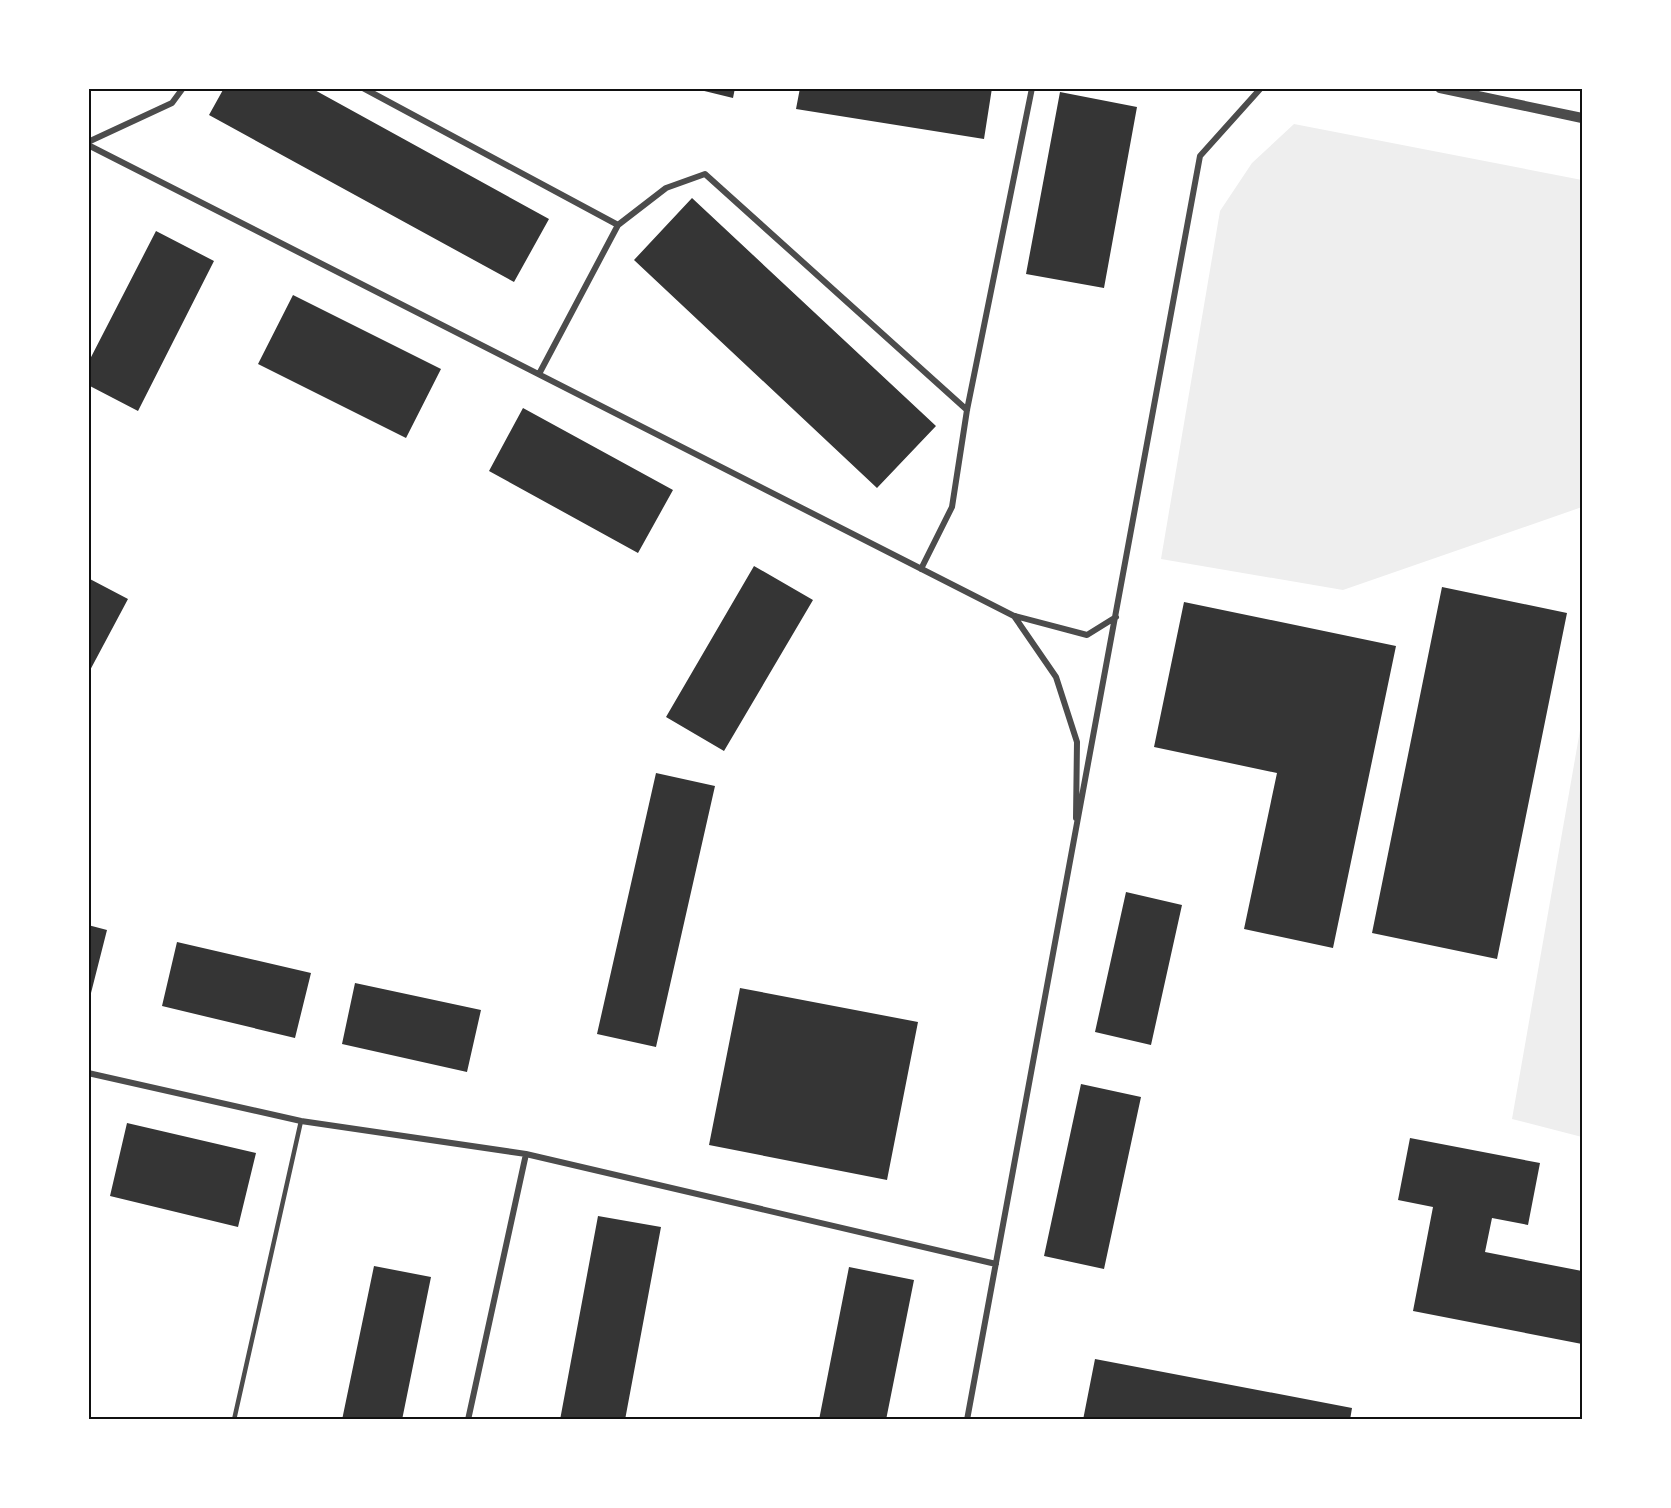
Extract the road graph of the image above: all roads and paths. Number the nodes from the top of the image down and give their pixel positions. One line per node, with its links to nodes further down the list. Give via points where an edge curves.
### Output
1 (183, 88): 7 (street, via 172,103)
2 (363, 88): 8 (street)
3 (1032, 88): 10 (street)
4 (1261, 88): 13 (street, via 1200,156)
5 (1440, 88): 6 (street)
6 (1582, 118)
7 (88, 143): 9 (street)
8 (618, 225): 9 (street); 10 (street, via 666,188 705,174)
9 (539, 374): 11 (street)
10 (967, 410): 11 (street, via 952,507)
11 (921, 569): 12 (street)
12 (1014, 616): 13 (street, via 1087,635); 14 (street, via 1056,678 1077,742)
13 (1116, 617): 14 (street)
14 (1076, 836): 18 (street)
15 (88, 1073): 16 (street)
16 (301, 1121): 17 (street); 19 (lane)
17 (526, 1154): 18 (street); 20 (street)
18 (996, 1264): 21 (street)
19 (234, 1419)
20 (468, 1419)
21 (967, 1419)

